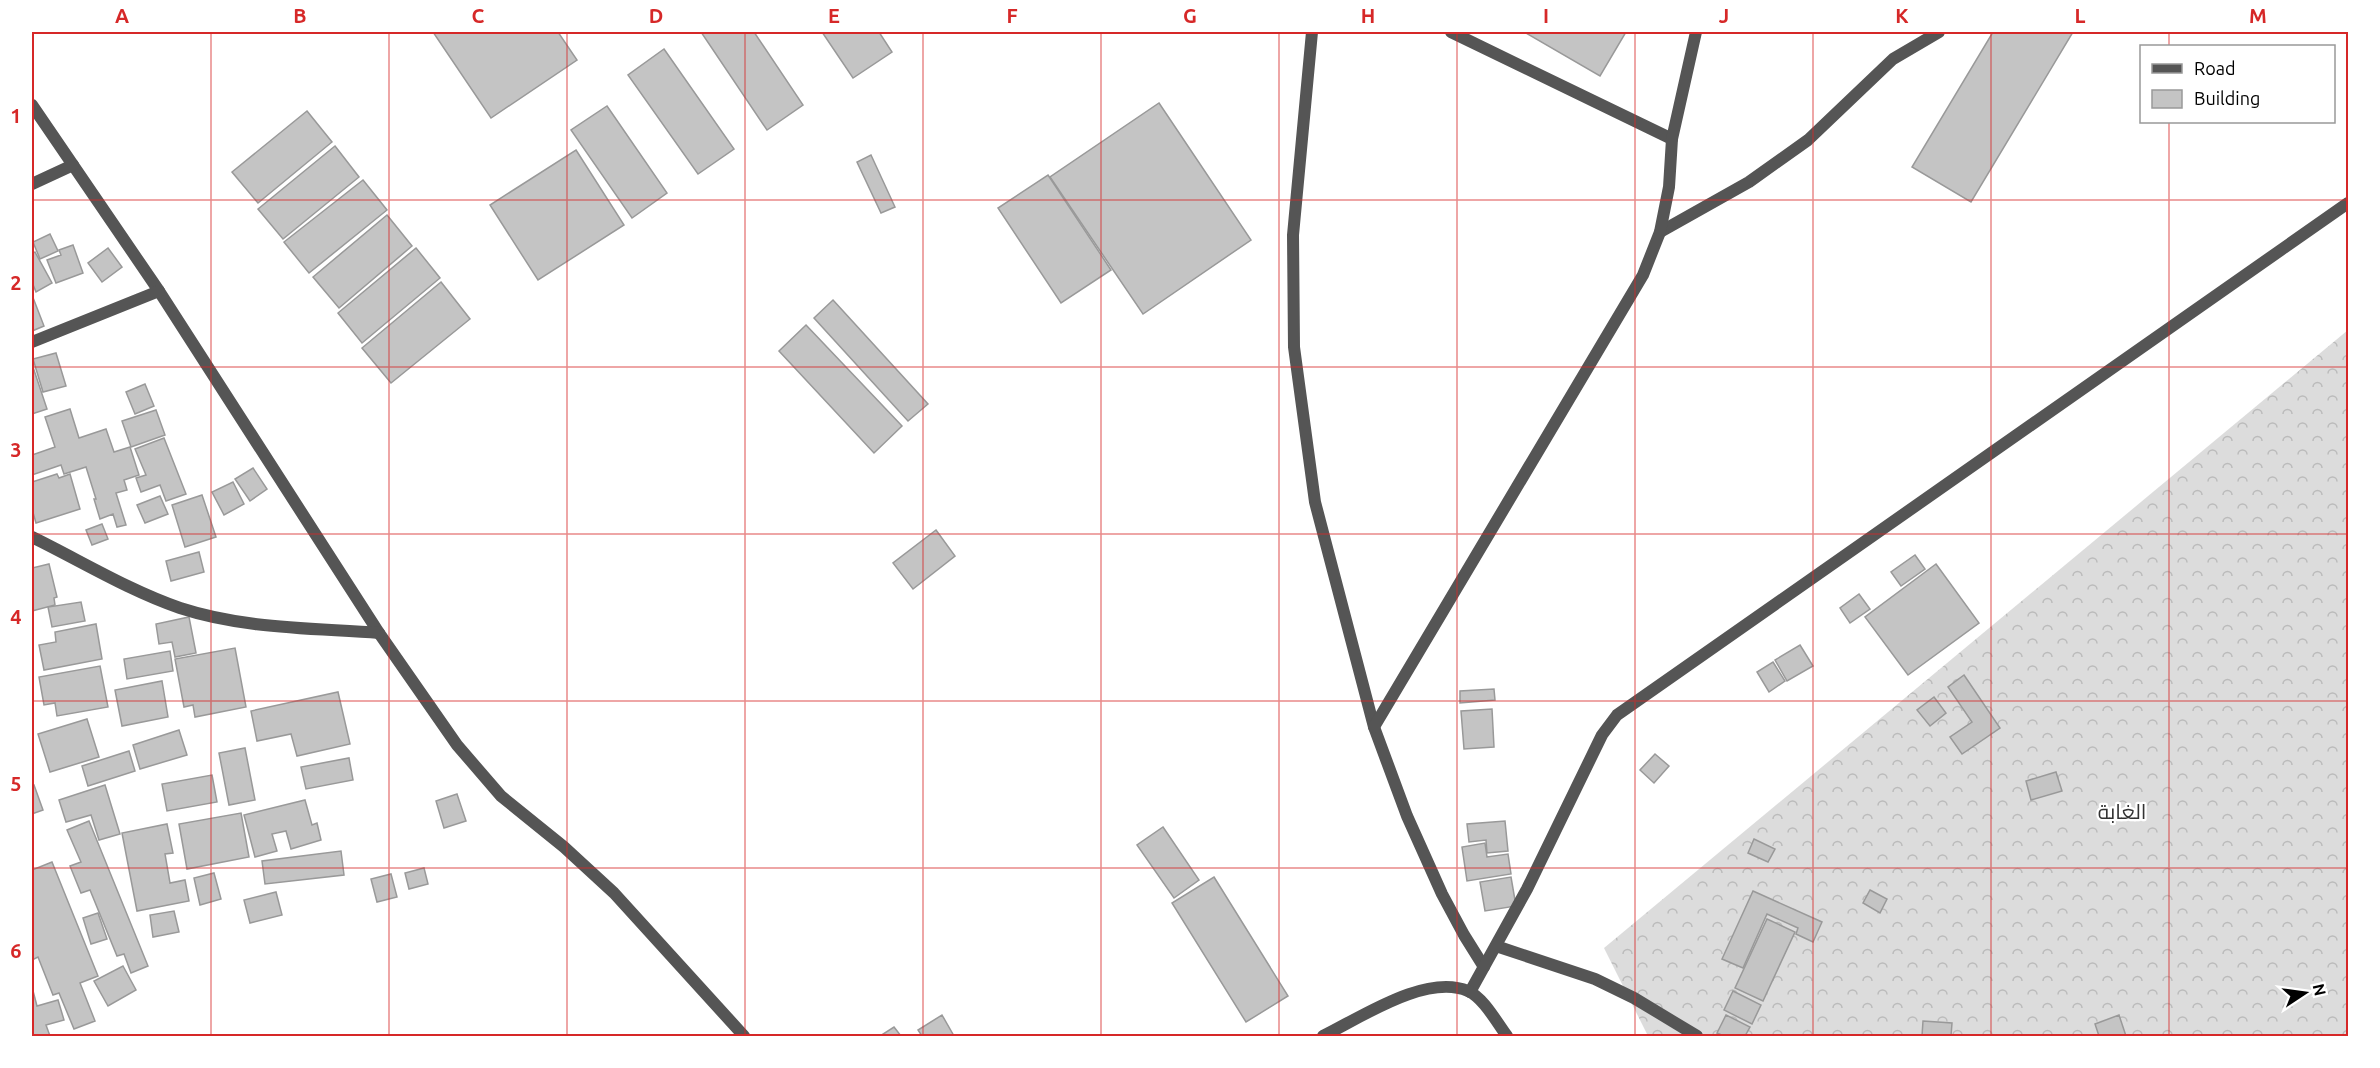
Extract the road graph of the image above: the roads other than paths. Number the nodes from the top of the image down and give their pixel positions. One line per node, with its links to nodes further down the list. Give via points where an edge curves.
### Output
1 (1312, 32): 15 (street, via 1293,235 1294,347 1315,502)
2 (1451, 32): 6 (street)
3 (1696, 32): 6 (street)
4 (1939, 32): 10 (street, via 1893,59 1808,140 1749,182)
5 (32, 105): 7 (street)
6 (1672, 139): 10 (street, via 1669,188)
7 (73, 165): 8 (street); 11 (street)
8 (32, 184)
9 (2349, 202): 16 (street, via 1617,715 1602,735)
10 (1660, 232): 15 (street, via 1643,275)
11 (159, 291): 12 (street); 14 (street)
12 (32, 342)
13 (32, 537): 14 (street, via 120,583 181,608 246,623)
14 (380, 633): 19 (street, via 457,746 501,796 614,893)
15 (1374, 727): 17 (street, via 1407,816 1442,894)
16 (1496, 946): 17 (street); 22 (street, via 1595,979)
17 (1484, 967): 18 (street)
18 (1470, 992): 20 (street, via 1429,987); 21 (street)
19 (744, 1036)
20 (1323, 1036)
21 (1507, 1036)
22 (1697, 1036)

